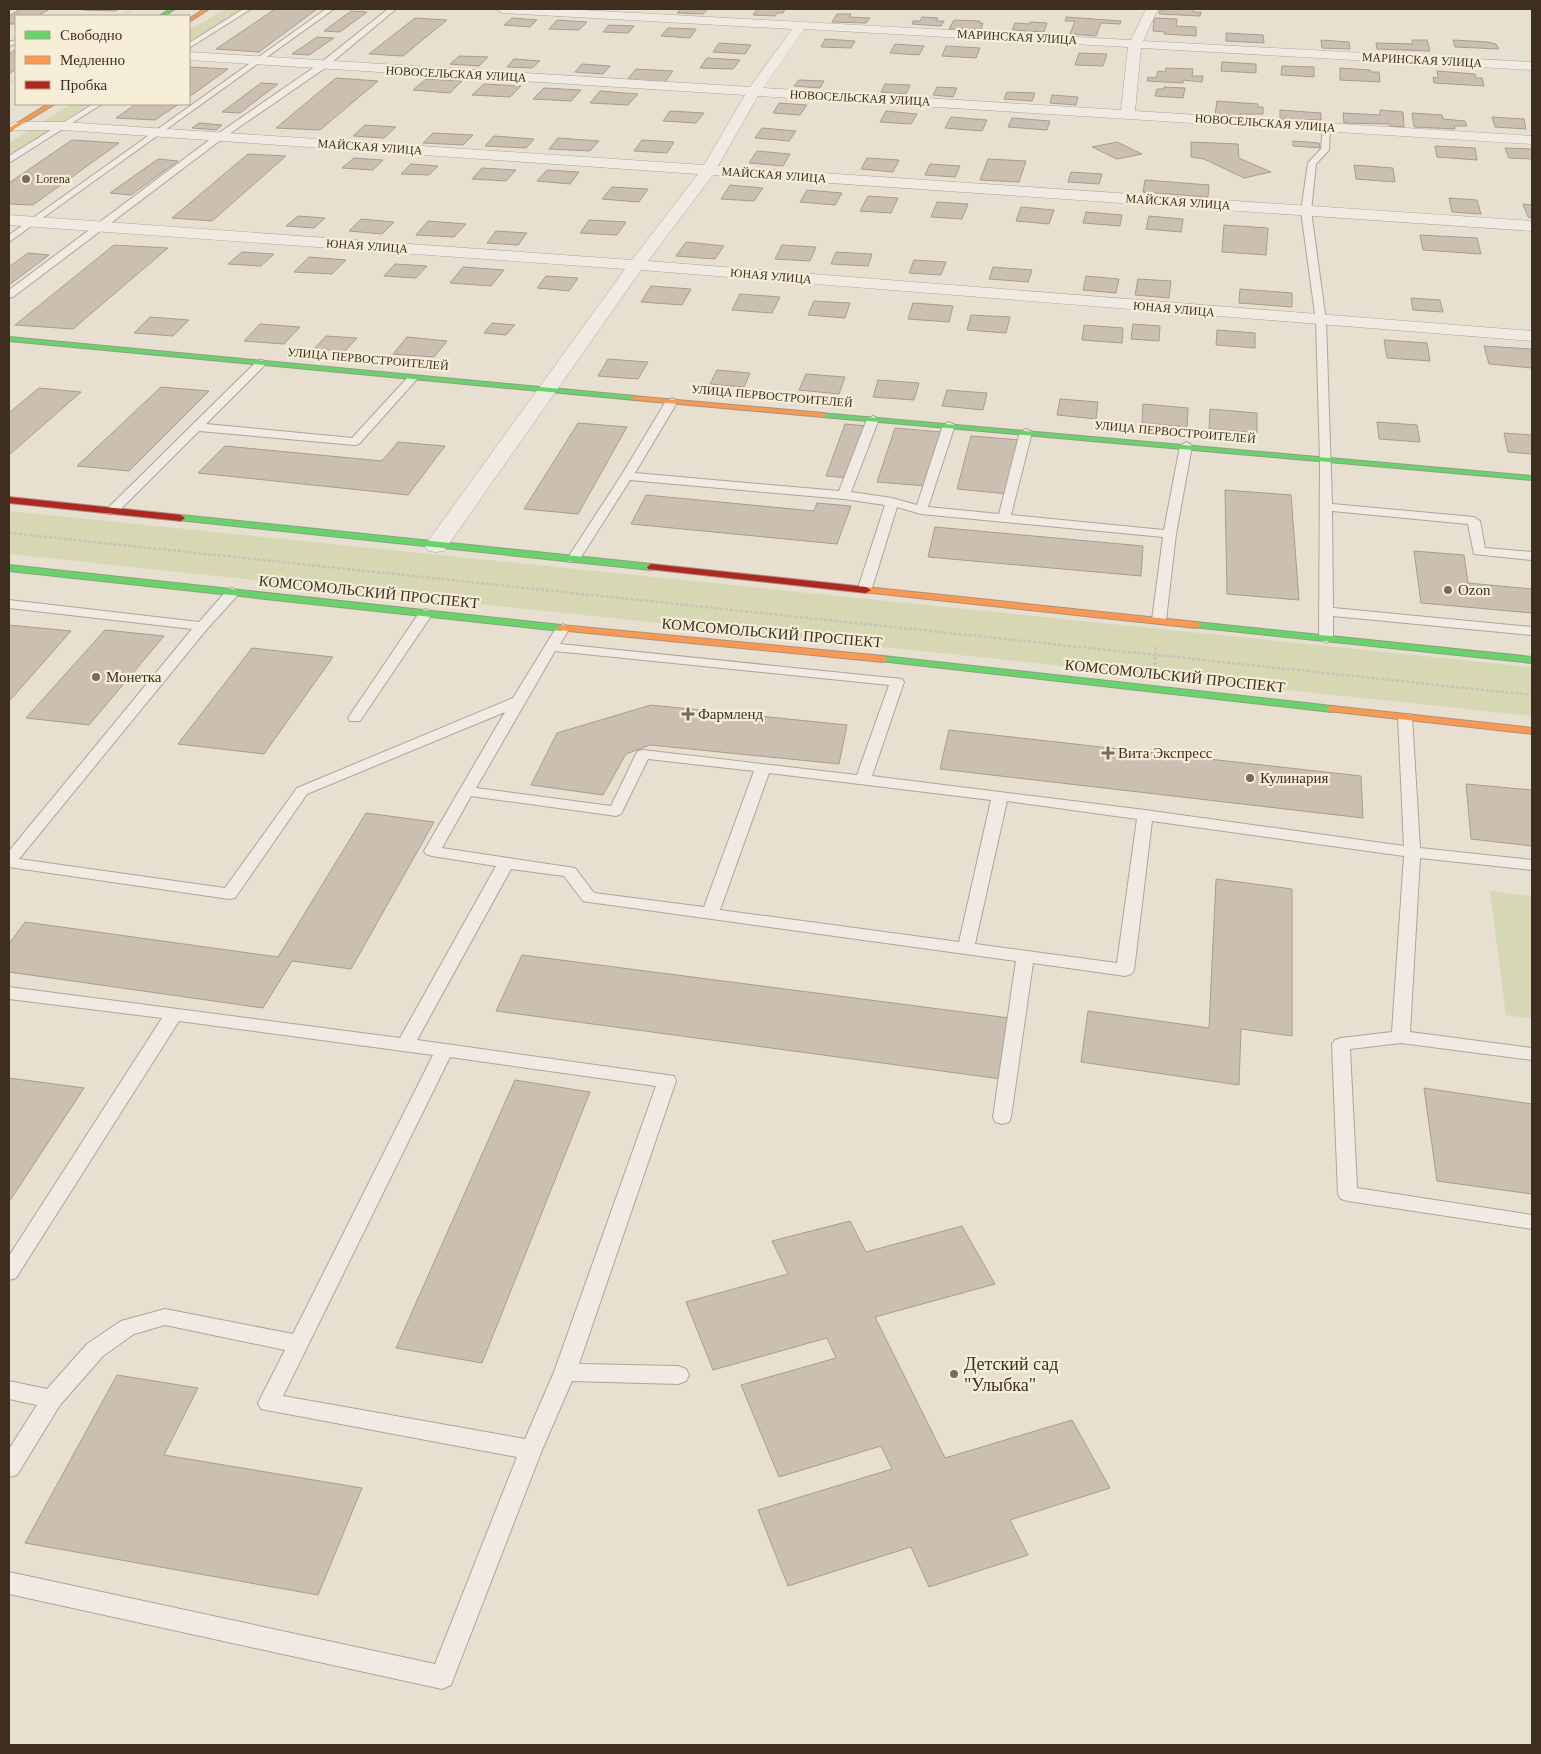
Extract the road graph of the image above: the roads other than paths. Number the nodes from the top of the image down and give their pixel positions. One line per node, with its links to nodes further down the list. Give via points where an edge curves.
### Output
1 (174, 9): 9 (main road)
2 (207, 9): 10 (main road)
3 (247, 9): 13 (lane)
4 (330, 9): 15 (lane)
5 (392, 9): 16 (lane)
6 (502, 9): 8 (street, МАРИНСКАЯ УЛИЦА)
7 (1152, 9): 12 (street)
8 (615, 12): 11 (street, МАРИНСКАЯ УЛИЦА)
9 (163, 15)
10 (190, 19)
11 (801, 25): 12 (street, МАРИНСКАЯ УЛИЦА); 18 (street)
12 (1135, 44): 17 (street, МАРИНСКАЯ УЛИЦА); 21 (street)
13 (190, 45)
14 (190, 56): 15 (street, НОВОСЕЛЬСКАЯ УЛИЦА)
15 (255, 61): 16 (street, НОВОСЕЛЬСКАЯ УЛИЦА); 25 (lane)
16 (322, 66): 18 (street, НОВОСЕЛЬСКАЯ УЛИЦА); 26 (lane)
17 (1532, 66)
18 (753, 92): 21 (street, НОВОСЕЛЬСКАЯ УЛИЦА); 29 (street)
19 (50, 105): 24 (main road)
20 (96, 105): 22 (lane)
21 (1128, 114): 23 (street, НОВОСЕЛЬСКАЯ УЛИЦА)
22 (63, 126): 24 (street, МАЙСКАЯ УЛИЦА); 25 (street, МАЙСКАЯ УЛИЦА); 28 (lane)
23 (1326, 127): 27 (street, НОВОСЕЛЬСКАЯ УЛИЦА); 30 (lane, via 1325,150 1312,164)
24 (12, 128)
25 (156, 132): 26 (street, МАЙСКАЯ УЛИЦА); 32 (lane)
26 (220, 137): 29 (street, МАЙСКАЯ УЛИЦА); 34 (lane)
27 (1532, 140)
28 (9, 160)
29 (708, 170): 30 (street, МАЙСКАЯ УЛИЦА); 36 (street)
30 (1306, 211): 33 (street, МАЙСКАЯ УЛИЦА); 38 (lane)
31 (9, 220): 32 (street, ЮНАЯ УЛИЦА)
32 (32, 222): 34 (street, ЮНАЯ УЛИЦА); 35 (lane)
33 (1532, 226)
34 (98, 227): 36 (street, ЮНАЯ УЛИЦА); 37 (lane)
35 (9, 239)
36 (636, 265): 38 (street, ЮНАЯ УЛИЦА); 43 (street)
37 (9, 295)
38 (1321, 321): 39 (street, ЮНАЯ УЛИЦА); 50 (lane)
39 (1532, 336)
40 (9, 339): 41 (main road, УЛИЦА ПЕРВОСТРОИТЕЛЕЙ)
41 (261, 363): 42 (main road, УЛИЦА ПЕРВОСТРОИТЕЛЕЙ); 47 (lane)
42 (412, 378): 43 (main road, УЛИЦА ПЕРВОСТРОИТЕЛЕЙ); 47 (lane, via 355,442)
43 (546, 390): 44 (main road, УЛИЦА ПЕРВОСТРОИТЕЛЕЙ); 61 (street)
44 (672, 401): 45 (main road, УЛИЦА ПЕРВОСТРОИТЕЛЕЙ); 51 (lane)
45 (874, 419): 46 (main road, УЛИЦА ПЕРВОСТРОИТЕЛЕЙ); 53 (lane)
46 (949, 425): 48 (main road, УЛИЦА ПЕРВОСТРОИТЕЛЕЙ); 57 (lane)
47 (197, 427): 58 (lane)
48 (1026, 432): 49 (main road, УЛИЦА ПЕРВОСТРОИТЕЛЕЙ); 59 (lane)
49 (1186, 446): 50 (main road, УЛИЦА ПЕРВОСТРОИТЕЛЕЙ); 60 (lane)
50 (1326, 460): 52 (main road, УЛИЦА ПЕРВОСТРОИТЕЛЕЙ); 56 (lane)
51 (627, 476): 53 (lane); 63 (lane)
52 (1532, 478)
53 (844, 495): 55 (lane)
54 (9, 500): 58 (main road)
55 (892, 502): 57 (lane); 65 (lane)
56 (1326, 507): 62 (lane, via 1474,521 1479,551); 68 (lane)
57 (921, 510): 59 (lane)
58 (112, 511): 61 (main road)
59 (1004, 518): 60 (lane)
60 (1170, 534): 70 (lane)
61 (436, 546): 63 (main road)
62 (1532, 556)
63 (573, 559): 65 (main road)
64 (9, 568): 66 (main road, КОМСОМОЛЬСКИЙ ПРОСПЕКТ)
65 (865, 588): 70 (main road)
66 (233, 592): 69 (main road, КОМСОМОЛЬСКИЙ ПРОСПЕКТ); 71 (lane)
67 (9, 604): 71 (lane)
68 (1326, 611): 73 (lane); 74 (lane)
69 (426, 613): 72 (main road, КОМСОМОЛЬСКИЙ ПРОСПЕКТ); 79 (lane)
70 (1159, 620): 74 (main road)
71 (202, 626): 87 (lane)
72 (563, 628): 75 (lane); 78 (main road, КОМСОМОЛЬСКИЙ ПРОСПЕКТ, via 935,664)
73 (1532, 631)
74 (1326, 639): 76 (main road)
75 (552, 647): 77 (lane); 82 (lane, via 897,682)
76 (1532, 660)
77 (518, 702): 83 (lane); 87 (lane, via 302,791 229,894)
78 (1405, 717): 80 (main road, КОМСОМОЛЬСКИЙ ПРОСПЕКТ); 86 (lane)
79 (355, 718)
80 (1532, 732)
81 (763, 768): 82 (lane); 83 (lane, via 643,754 616,811); 90 (lane)
82 (863, 779): 84 (lane)
83 (466, 791): 88 (lane, via 432,852)
84 (1000, 796): 85 (lane); 91 (lane)
85 (1145, 815): 86 (lane); 92 (lane, via 1125,970)
86 (1412, 852): 89 (lane); 95 (lane)
87 (9, 861)
88 (506, 863): 90 (lane, via 569,872 590,897); 96 (lane)
89 (1532, 865)
90 (710, 914): 91 (lane)
91 (966, 948): 92 (lane)
92 (1025, 956): 99 (lane)
93 (9, 993): 94 (lane)
94 (174, 1014): 96 (lane); 101 (lane)
95 (1401, 1037): 98 (lane); 100 (lane, via 1341,1044 1348,1194)
96 (405, 1045): 97 (lane)
97 (444, 1051): 102 (lane); 103 (lane, via 666,1081)
98 (1532, 1054)
99 (1002, 1117)
100 (1532, 1222)
101 (9, 1272)
102 (298, 1344): 106 (lane, via 165,1317 128,1327 95,1350); 107 (lane, via 269,1403)
103 (566, 1372): 104 (lane); 107 (lane)
104 (678, 1375)
105 (9, 1390): 106 (lane)
106 (52, 1399): 108 (lane)
107 (531, 1450): 109 (lane, via 442,1676)
108 (9, 1468)
109 (9, 1583)

